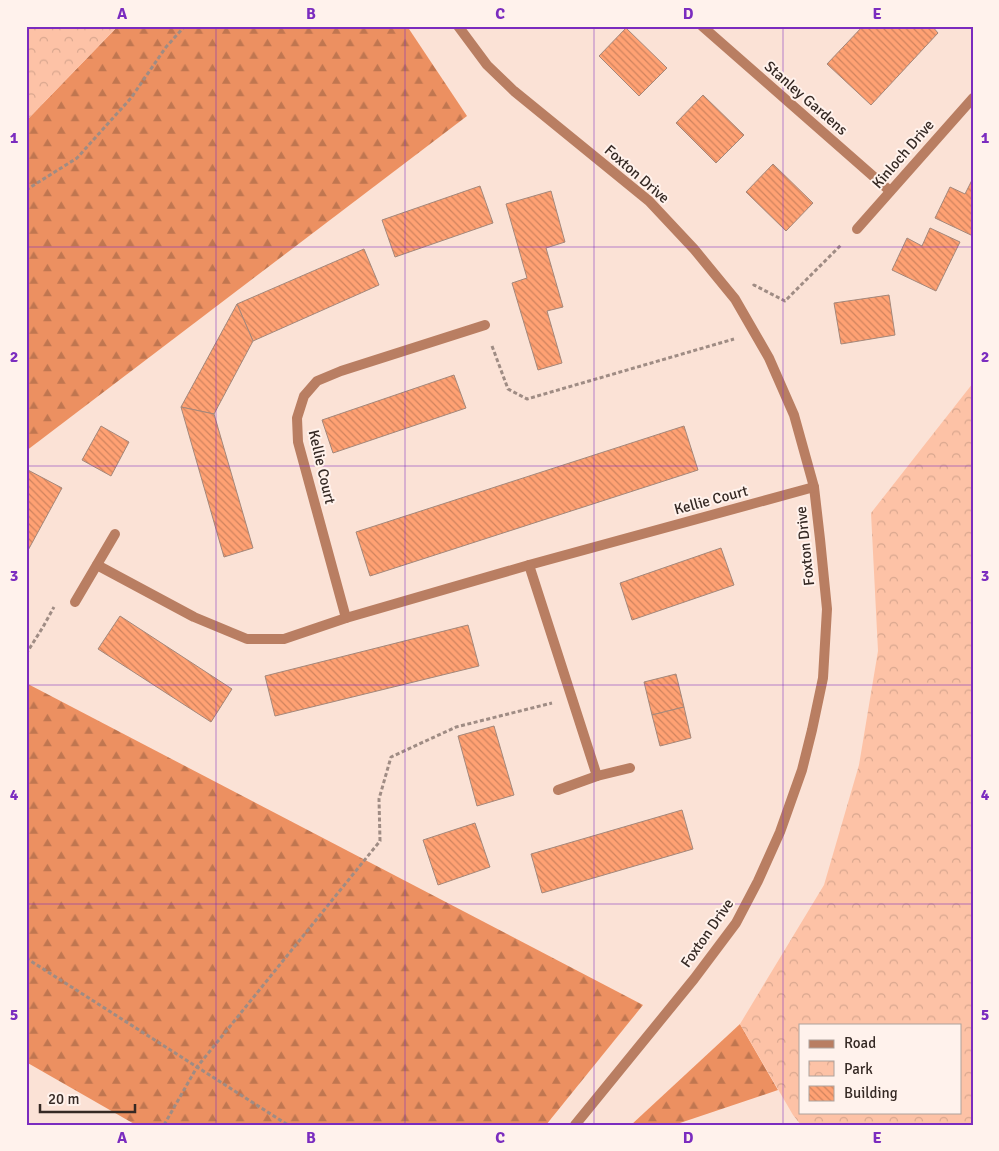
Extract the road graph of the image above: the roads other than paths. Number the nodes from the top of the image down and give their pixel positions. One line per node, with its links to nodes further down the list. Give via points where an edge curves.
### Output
1 (458, 26): 7 (street, Foxton Drive, via 488,65 514,91 649,201 735,300 769,358 794,414)
2 (702, 26): 4 (street, Stanley Gardens)
3 (973, 98): 4 (street, Kinloch Drive)
4 (890, 191): 5 (street, Kinloch Drive)
5 (857, 229)
6 (484, 325): 12 (street, Kellie Court, via 342,371 318,381 304,396 297,418 298,442)
7 (814, 487): 10 (street, Kellie Court); 16 (street, Foxton Drive, via 827,609 823,678 802,770 780,832 736,923)
8 (116, 534): 9 (street)
9 (97, 565): 11 (street); 12 (street, Kellie Court, via 194,617 247,639 284,639)
10 (529, 565): 12 (street, Kellie Court); 14 (street)
11 (75, 602)
12 (346, 618)
13 (630, 768): 14 (street)
14 (597, 776): 15 (street)
15 (558, 790)
16 (575, 1125)

